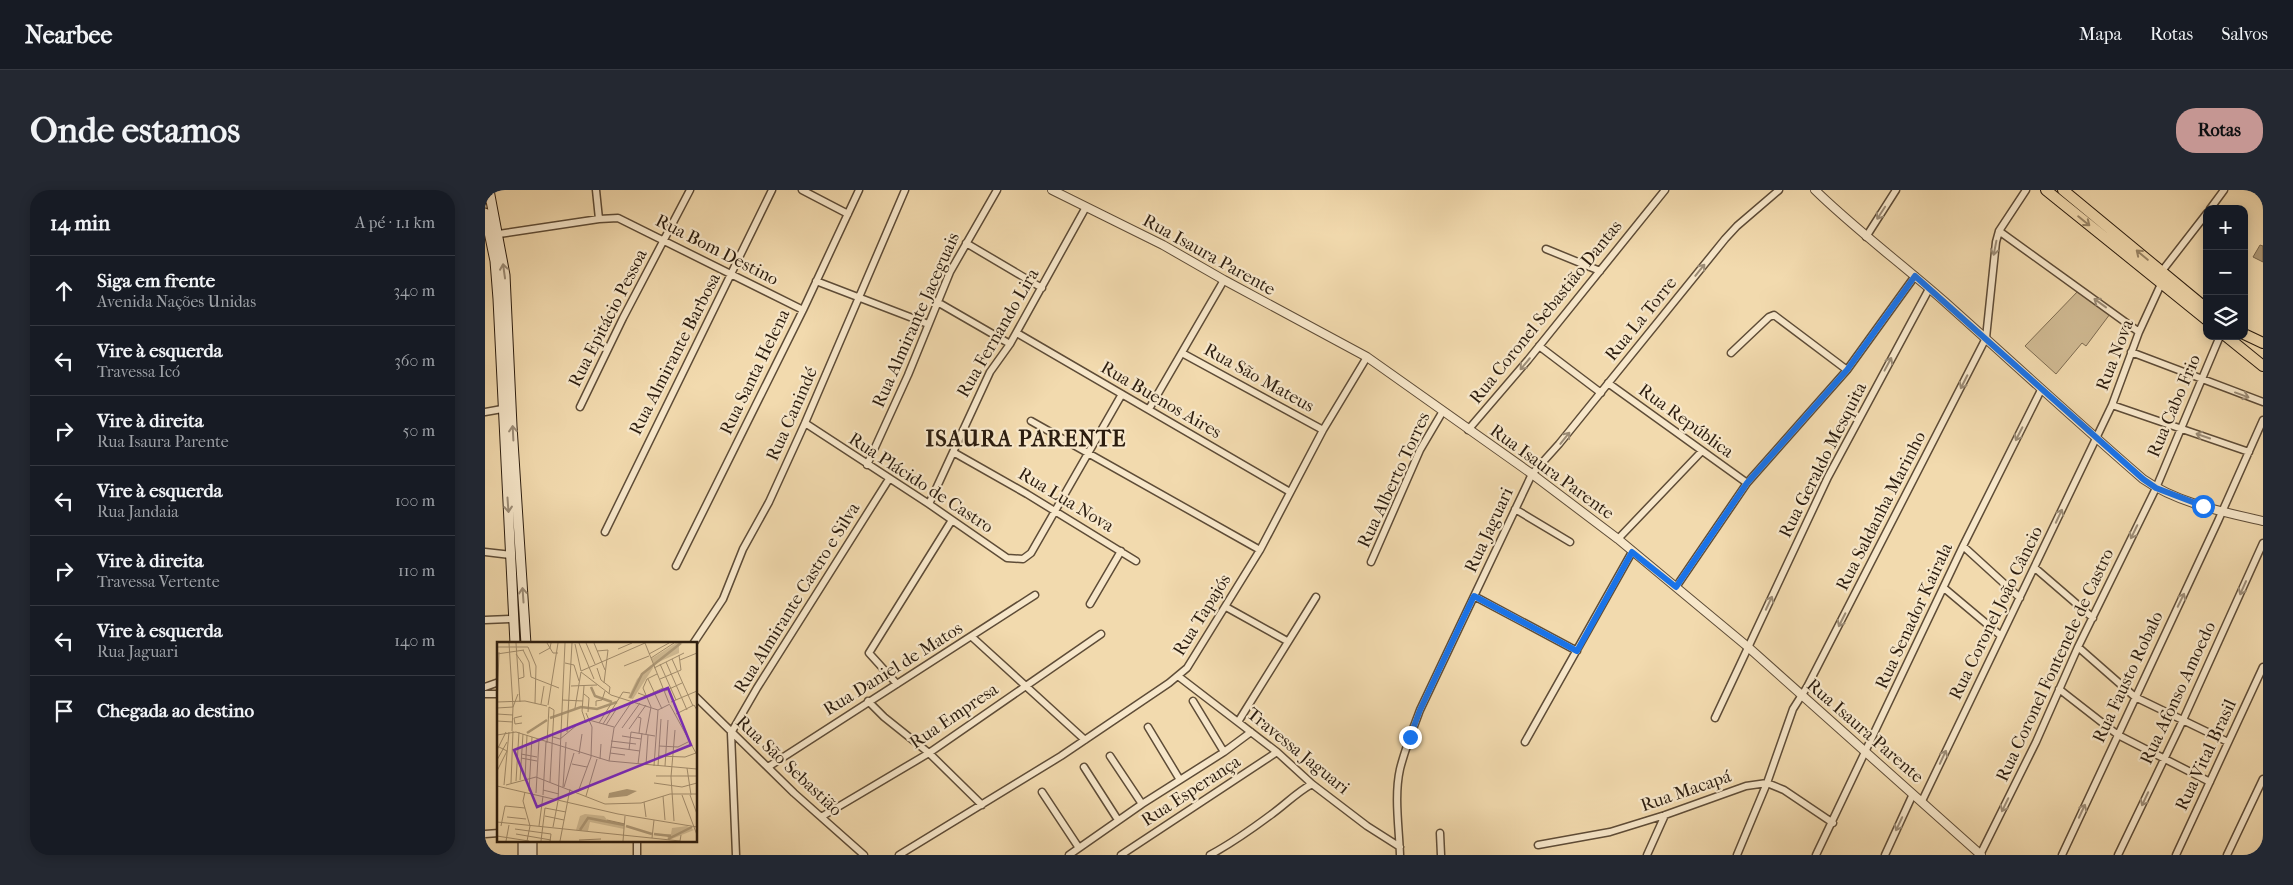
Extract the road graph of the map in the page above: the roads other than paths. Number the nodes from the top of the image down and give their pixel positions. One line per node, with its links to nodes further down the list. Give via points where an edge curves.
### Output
1 (489, 190): 26 (main road)
2 (596, 190): 23 (street)
3 (690, 190): 27 (street, Rua Epitácio Pessoa)
4 (772, 190): 32 (street, Rua Almirante Barbosa)
5 (802, 190): 21 (street)
6 (859, 190): 21 (street, Rua Santa Helena)
7 (905, 190): 39 (street, Rua Canindé)
8 (997, 190): 28 (street, Rua Almirante Jaceguais)
9 (1052, 190): 19 (street, Rua Isaura Parente)
10 (1665, 190): 30 (street, Rua Coronel Sebastião Dantas)
11 (1779, 190): 61 (street, Rua La Torre, one-way to 11, via 1730,233)
12 (1815, 190): 25 (street)
13 (1896, 190): 25 (street, one-way to 25)
14 (2026, 190): 24 (street)
15 (2046, 190): 36 (main road, one-way to 36)
16 (2063, 190): 31 (main road, one-way to 16)
17 (2224, 190): 18 (street)
18 (2213, 205)
19 (1086, 207): 34 (street, Rua Isaura Parente); 37 (street, Rua Fernando Lira)
20 (485, 213): 26 (main road)
21 (848, 214): 35 (street, Rua Santa Helena)
22 (2203, 218): 31 (street)
23 (599, 219): 26 (street, Rua Bom Destino); 27 (street, Rua Bom Destino, via 618,218)
24 (1999, 232): 45 (street, one-way to 24); 48 (street, Rua Saldanha Marinho, one-way to 48, via 1994,250)
25 (1866, 237): 33 (street)
26 (492, 238): 68 (main road); 125 (main road, one-way to 26, via 505,275)
27 (665, 240): 32 (street, Rua Bom Destino); 67 (street, Rua Epitácio Pessoa)
28 (965, 243): 37 (street); 40 (street, Rua Almirante Jaceguais)
29 (1546, 249): 30 (street)
30 (1600, 271): 53 (street, Rua Coronel Sebastião Dantas)
31 (2161, 271): 41 (main road)
32 (732, 275): 42 (street, Rua Bom Destino); 95 (street, Rua Almirante Barbosa)
33 (1915, 276): 38 (street); 59 (street)
34 (1224, 280): 55 (street); 57 (street, Rua Isaura Parente)
35 (817, 281): 39 (street); 42 (street, Rua Santa Helena)
36 (2161, 282): 43 (main road); 45 (street, Rua Nova)
37 (1042, 288): 46 (street, Rua Fernando Lira)
38 (1929, 289): 48 (street); 128 (street, Rua Geraldo Mesquita, one-way to 38, via 1829,477)
39 (859, 299): 44 (street); 74 (street, Rua Canindé)
40 (939, 303): 44 (street, Rua Almirante Jaceguais); 52 (street)
41 (2203, 306)
42 (803, 310): 107 (street, Rua Santa Helena)
43 (2203, 317)
44 (928, 324): 83 (street, Rua Almirante Jaceguais)
45 (2139, 332): 54 (street, Rua Nova)
46 (1017, 333): 52 (street, Rua Fernando Lira); 64 (street, Rua Buenos Aires)
47 (2248, 336): 51 (main road)
48 (1986, 338): 62 (street); 137 (street, Rua Saldanha Marinho, one-way to 137)
49 (2218, 340): 60 (street, Rua Cabo Frio)
50 (2231, 340): 58 (main road)
51 (2263, 343)
52 (1010, 344): 80 (street, Rua Fernando Lira, via 990,372)
53 (1539, 346): 63 (street); 77 (street, Rua Coronel Sebastião Dantas, one-way to 77)
54 (2131, 352): 60 (street); 66 (street, Rua Nova)
55 (1182, 353): 69 (street); 76 (street, Rua São Mateus)
56 (1731, 353): 59 (street, via 1774,315)
57 (1367, 357): 70 (street, Rua Isaura Parente); 76 (street, Rua Tapajós)
58 (2263, 366)
59 (1847, 370): 86 (street)
60 (2202, 380): 65 (street, one-way to 65); 75 (street, Rua Cabo Frio)
61 (1607, 383): 63 (street, Rua La Torre); 79 (street, Rua República)
62 (2041, 390): 78 (street); 99 (street, Rua Senador Kairala, one-way to 99)
63 (1601, 393): 84 (street, Rua La Torre, one-way to 63)
64 (1122, 394): 69 (street, Rua Buenos Aires); 82 (street)
65 (2263, 402)
66 (2112, 405): 75 (street); 78 (street, Rua Nova)
67 (581, 407)
68 (502, 409): 71 (street); 104 (main road, one-way to 104)
69 (1149, 409): 88 (street, Rua Buenos Aires)
70 (1443, 411): 77 (street, Rua Isaura Parente); 106 (street, Rua Alberto Torres, via 1420,450)
71 (485, 412)
72 (2263, 420): 81 (street, Rua Fausto Robalo)
73 (1031, 421): 82 (street)
74 (805, 423): 83 (street, Rua Plácido de Castro); 126 (street, Rua Canindé, via 743,550 723,599)
75 (2182, 429): 81 (street, one-way to 75); 87 (street, Rua Cabo Frio)
76 (1323, 430): 88 (street, Rua Tapajós)
77 (1468, 430): 84 (street, Rua Isaura Parente)
78 (2095, 438): 87 (street); 108 (street, Rua Coronel João Câncio, one-way to 78)
79 (1702, 451): 86 (street, Rua República); 96 (street)
80 (953, 452): 89 (street, Rua Fernando Lira); 91 (street, Rua Lua Nova)
81 (2249, 452): 92 (street, Rua Fausto Robalo)
82 (1088, 453): 91 (street); 100 (street)
83 (867, 465): 85 (street, Rua Plácido de Castro)
84 (1532, 474): 90 (street, Rua Jaguari); 96 (street, Rua Isaura Parente)
85 (889, 479): 89 (street, Rua Plácido de Castro); 147 (street, Rua Almirante Castro e Silva)
86 (1747, 483): 109 (street)
87 (2156, 488): 92 (street); 117 (street, Rua Coronel Fontenele de Castro, one-way to 117)
88 (1290, 492): 100 (street, Rua Tapajós)
89 (929, 504): 93 (street, Rua Plácido de Castro)
90 (1515, 509): 97 (street); 112 (street, Rua Jaguari)
91 (1054, 511): 93 (street, Rua Plácido de Castro, via 1031,553 1023,559 1007,558); 101 (street, Rua Lua Nova)
92 (2222, 512): 94 (street); 138 (street, Rua Fausto Robalo, one-way to 92)
93 (952, 520): 133 (street, via 869,653)
94 (2263, 521)
95 (605, 532)
96 (1618, 539): 103 (street, Rua Isaura Parente)
97 (1570, 542)
98 (2263, 543): 143 (street, Rua Afonso Amoedo, one-way to 143)
99 (1963, 546): 110 (street, Rua Senador Kairala); 114 (street)
100 (1260, 550): 116 (street, Rua Tapajós)
101 (1121, 551): 105 (street, Rua Lua Nova); 115 (street)
102 (485, 552): 104 (street)
103 (1632, 552): 109 (street, Rua Isaura Parente); 129 (street)
104 (511, 555): 118 (main road)
105 (1136, 560)
106 (1371, 562)
107 (676, 566)
108 (2035, 568): 114 (street, Rua Coronel João Câncio); 117 (street)
109 (1676, 587): 128 (street, Rua Isaura Parente)
110 (1944, 588): 121 (street); 155 (street, Rua Senador Kairala)
111 (1035, 594): 122 (street, Rua Daniel de Matos)
112 (1474, 596): 129 (street); 179 (street, Rua Jaguari, via 1420,710 1400,770)
113 (1316, 597): 123 (street)
114 (2020, 598): 121 (street, Rua Coronel João Câncio)
115 (1090, 604)
116 (1226, 607): 123 (street); 131 (street, Rua Tapajós, via 1194,658)
117 (2093, 618): 127 (street, Rua Coronel Fontenele de Castro)
118 (513, 619): 119 (street); 124 (main road)
119 (485, 620)
120 (1101, 634): 134 (street, Rua Empresa)
121 (2000, 635): 167 (street, Rua Coronel João Câncio, one-way to 121)
122 (972, 637): 133 (street, Rua Daniel de Matos); 134 (street)
123 (1287, 641): 144 (street)
124 (515, 642)
125 (526, 642)
126 (694, 642)
127 (2078, 647): 136 (street, Rua Coronel Fontenele de Castro); 138 (street)
128 (1748, 648): 137 (street, Rua Isaura Parente); 142 (street, Rua Geraldo Mesquita)
129 (1577, 651): 150 (street)
130 (2263, 667): 151 (street, Rua Vital Brasil)
131 (1178, 676): 144 (street, Travessa Jaguari); 149 (street, Rua Tapajós)
132 (497, 683): 135 (street)
133 (897, 684): 140 (street, Rua Daniel de Matos)
134 (1025, 686): 149 (street); 154 (street, Rua Empresa)
135 (485, 687)
136 (2059, 689): 148 (street); 196 (street, Rua Coronel Fontenele de Castro, one-way to 196)
137 (1802, 697): 155 (street, Rua Isaura Parente); 162 (street, Rua Saldanha Marinho, via 1793,709)
138 (2135, 697): 143 (street); 148 (street, Rua Fausto Robalo)
139 (697, 698): 147 (street, Rua São Sebastião)
140 (868, 701): 154 (street); 158 (street, Rua Daniel de Matos)
141 (1193, 701): 152 (street)
142 (1715, 718)
143 (2183, 720): 151 (street); 157 (street, Rua Afonso Amoedo)
144 (1238, 722): 146 (street, Travessa Jaguari)
145 (1148, 727): 161 (street)
146 (1251, 732): 152 (street); 153 (street, Travessa Jaguari)
147 (731, 733): 158 (street, Rua São Sebastião); 184 (street)
148 (2118, 735): 157 (street); 197 (street, Rua Fausto Robalo, one-way to 148)
149 (1085, 740): 169 (street, Rua Tapajós)
150 (1525, 742)
151 (2228, 742): 163 (street, Rua Vital Brasil)
152 (1223, 752): 161 (street)
153 (1277, 752): 164 (street, Travessa Jaguari); 188 (street, Rua Esperança)
154 (929, 753): 169 (street); 171 (street, Rua Empresa)
155 (1865, 754): 166 (street, Rua Isaura Parente); 173 (street, Rua Senador Kairala)
156 (1110, 756): 168 (street)
157 (2163, 760): 163 (street); 198 (street, Rua Afonso Amoedo, one-way to 198)
158 (768, 767): 171 (street, Rua São Sebastião)
159 (1084, 767): 172 (street)
160 (2263, 779): 200 (street)
161 (1180, 780): 168 (street)
162 (1767, 782): 170 (street, Rua Macapá, via 1746,786); 173 (street); 193 (street, Rua Saldanha Marinho)
163 (2210, 782): 199 (street, Rua Vital Brasil)
164 (1312, 784): 179 (street, Travessa Jaguari); 189 (street, via 1235,841)
165 (1042, 792): 180 (street)
166 (1913, 794): 167 (street, Rua Isaura Parente); 195 (street, one-way to 195)
167 (1922, 801): 196 (street, Rua Isaura Parente)
168 (1142, 804): 172 (street)
169 (982, 805): 186 (street, Rua Tapajós)
170 (1665, 815): 178 (street, Rua Macapá, via 1610,832); 192 (street)
171 (821, 817): 185 (street, Rua São Sebastião)
172 (1118, 820): 180 (street)
173 (1833, 823): 194 (street, Rua Senador Kairala)
174 (1440, 833): 191 (street)
175 (523, 842): 181 (main road)
176 (532, 842): 182 (main road)
177 (637, 842): 183 (street)
178 (1538, 845)
179 (1400, 847): 190 (street, Rua Jaguari)
180 (1079, 848): 187 (street)
181 (523, 855)
182 (532, 855)
183 (637, 855)
184 (735, 855)
185 (864, 855)
186 (899, 855)
187 (1069, 855)
188 (1121, 855)
189 (1210, 855)
190 (1400, 855)
191 (1441, 855)
192 (1647, 855)
193 (1737, 855)
194 (1816, 855)
195 (1885, 855)
196 (1981, 855)
197 (2062, 855)
198 (2118, 855)
199 (2176, 855)
200 (2227, 855)

